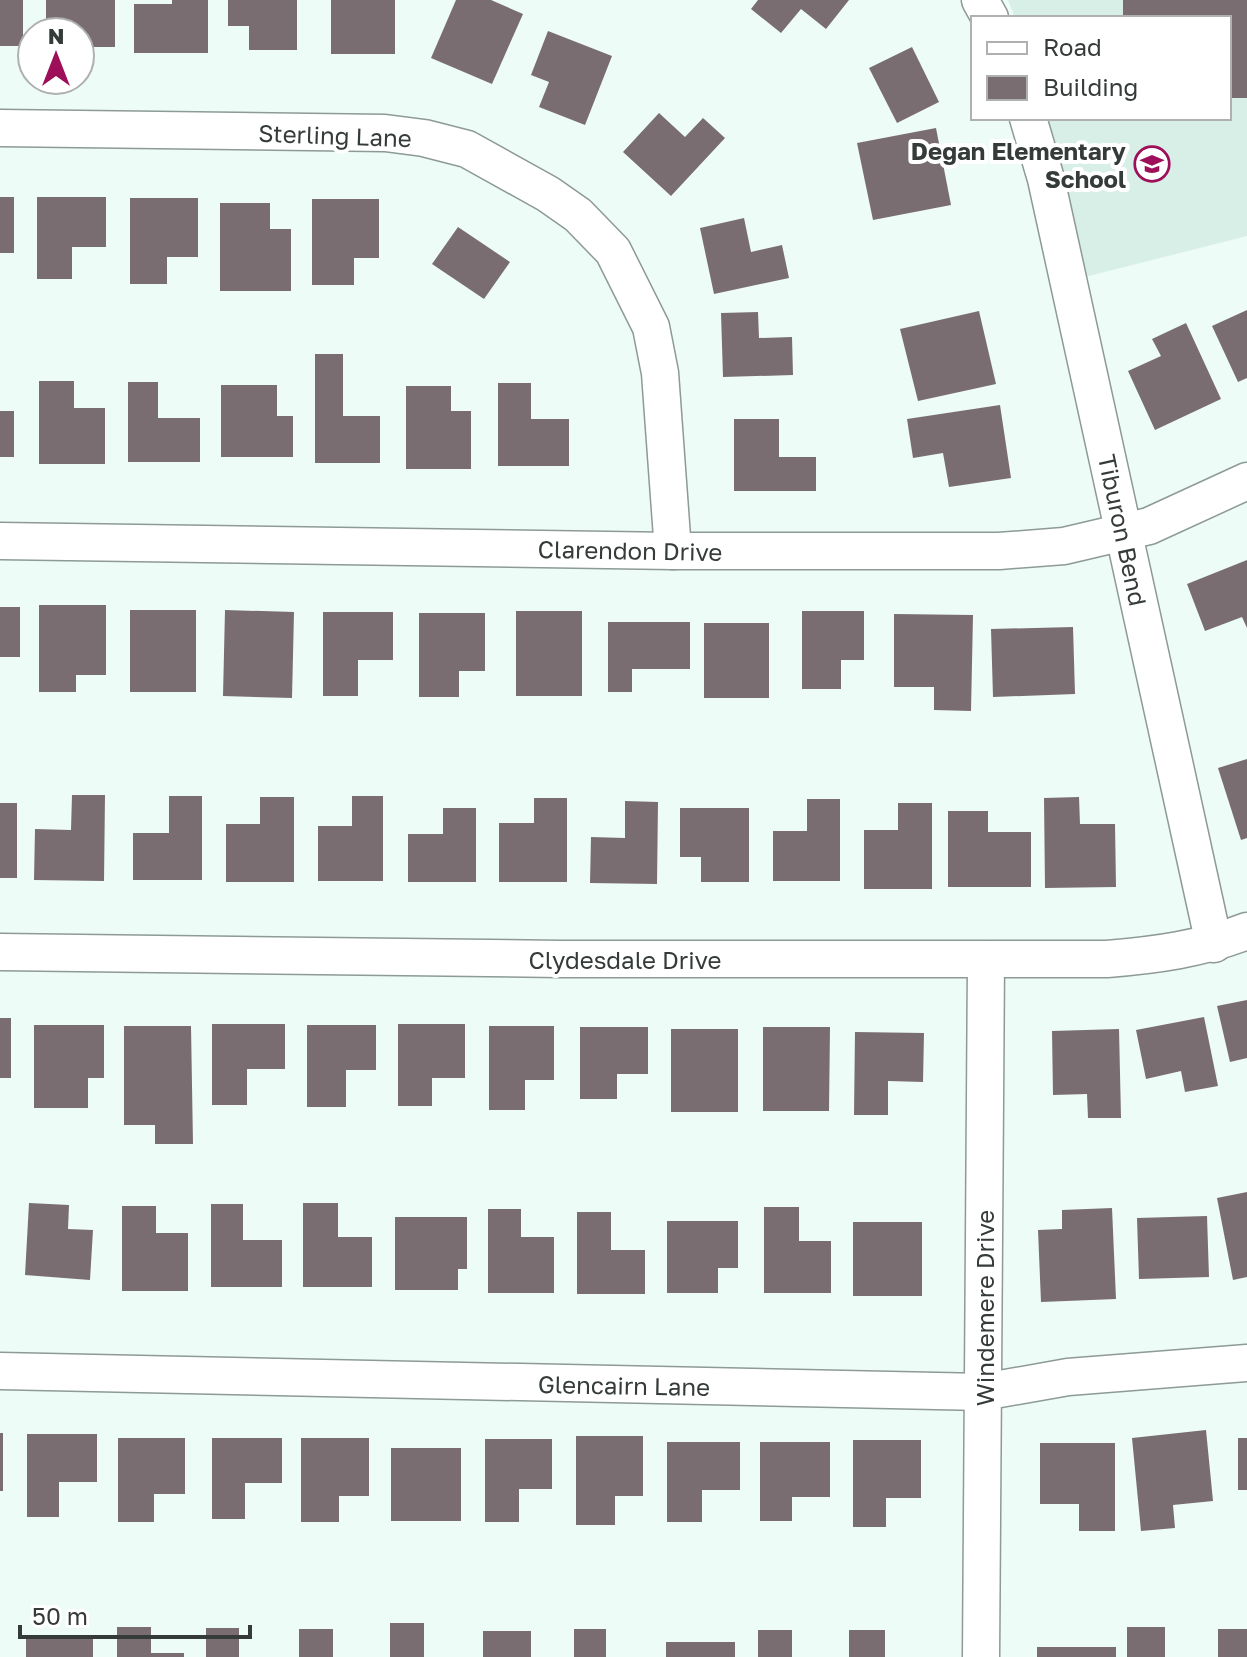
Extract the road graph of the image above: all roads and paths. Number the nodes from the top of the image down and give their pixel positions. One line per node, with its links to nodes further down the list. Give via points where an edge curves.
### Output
1 (1029, 120): 4 (street, Tiburon Bend)
2 (0, 128): 6 (street, Sterling Lane, via 385,133 467,149 548,194 613,251 651,327 660,373)
3 (1247, 481): 4 (street, Clarendon Drive, via 1149,526)
4 (1124, 531): 6 (street, Clarendon Drive, via 1064,546 999,551); 8 (street, Tiburon Bend)
5 (0, 541): 6 (street, Clarendon Drive)
6 (673, 551)
7 (1247, 931): 8 (street, Clydesdale Drive)
8 (1214, 944): 10 (street, Clydesdale Drive, via 1107,959)
9 (0, 952): 10 (street, Clydesdale Drive)
10 (986, 960): 13 (street, Windemere Drive)
11 (1247, 1363): 13 (street, Glencairn Lane, via 1068,1377)
12 (0, 1371): 13 (street, Glencairn Lane)
13 (983, 1392): 14 (street, Windemere Drive)
14 (981, 1657)

